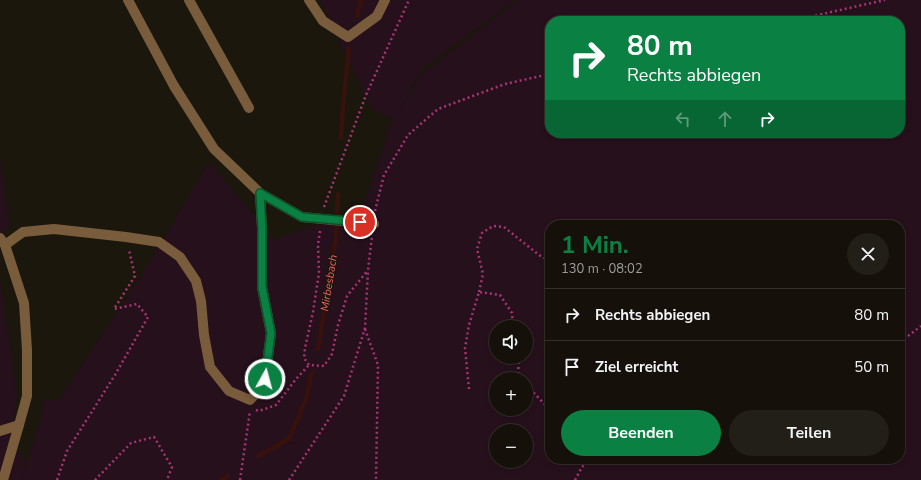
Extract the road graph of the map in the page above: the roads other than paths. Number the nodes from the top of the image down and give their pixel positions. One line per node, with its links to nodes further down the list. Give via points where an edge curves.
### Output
1 (128, 0): 6 (lane, via 174,86 214,149)
2 (189, 0): 5 (lane)
3 (310, 0): 4 (lane, via 323,21 348,37 377,16)
4 (385, 0)
5 (249, 108)
6 (260, 193): 7 (lane, via 302,217); 8 (lane, via 262,287 271,333 265,379 250,400 229,390 210,366 196,281 180,257 159,242 54,229 23,232)
7 (374, 224)
8 (3, 242): 9 (lane, via 24,303 27,396)
9 (19, 425): 10 (lane); 11 (lane)
10 (0, 431)
11 (3, 480)

